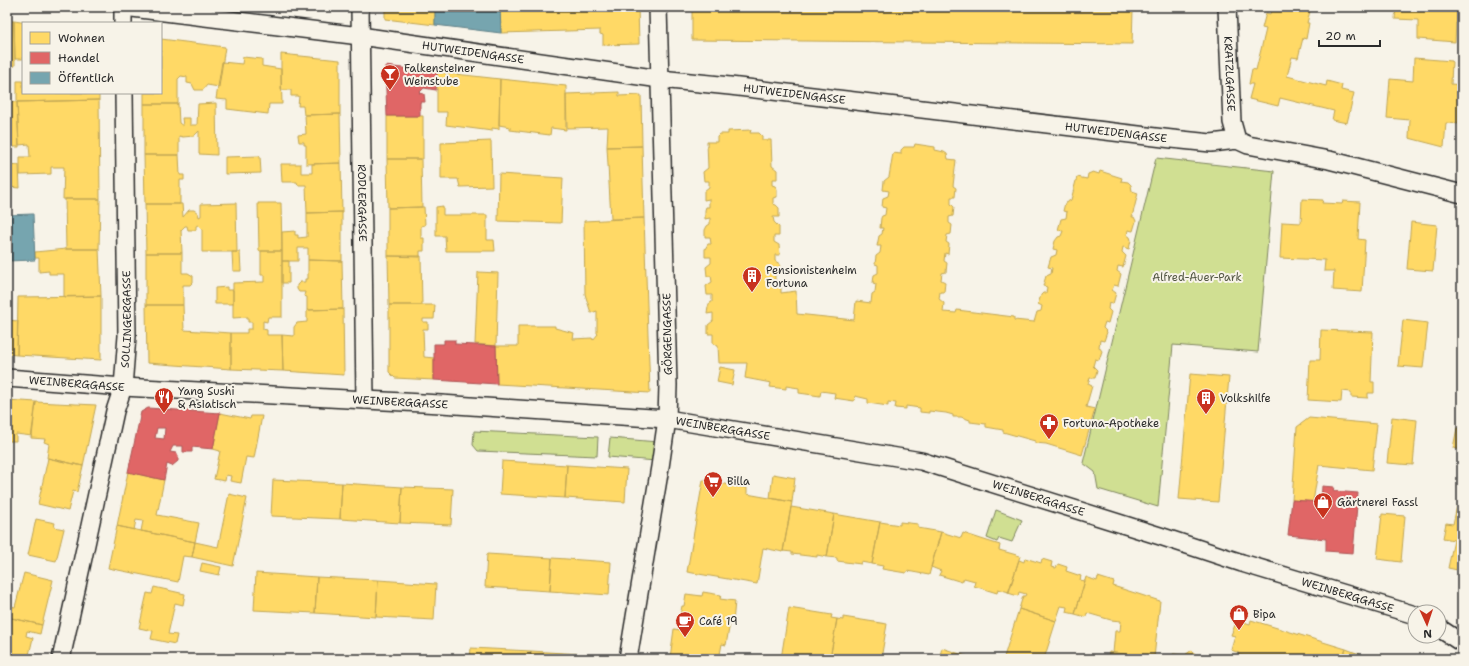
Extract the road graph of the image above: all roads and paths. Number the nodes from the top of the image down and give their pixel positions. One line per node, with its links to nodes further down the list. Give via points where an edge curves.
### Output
1 (123, 7): 5 (street); 6 (street, HUTWEIDENGASSE)
2 (360, 7): 6 (street, RODLERGASSE)
3 (658, 7): 7 (street, GÖRGENGASSE)
4 (1227, 7): 9 (street, KRATZLGASSE, via 1232,122)
5 (123, 22)
6 (360, 36): 7 (street, HUTWEIDENGASSE); 13 (street, RODLERGASSE)
7 (660, 80): 9 (street, HUTWEIDENGASSE, via 1172,139 1211,142); 14 (street, GÖRGENGASSE)
8 (124, 94): 12 (street, SOLLINGERGASSE, via 127,336)
9 (1237, 140): 10 (street, HUTWEIDENGASSE, via 1248,145 1329,160)
10 (1462, 194)
11 (7, 378): 12 (street, WEINBERGGASSE)
12 (123, 387): 13 (street, WEINBERGGASSE); 18 (street, SOLLINGERGASSE, via 115,410)
13 (365, 400): 14 (street, WEINBERGGASSE)
14 (667, 419): 15 (street, WEINBERGGASSE, via 921,461); 19 (street, GÖRGENGASSE)
15 (1407, 613)
16 (1447, 633): 17 (street)
17 (1462, 643)
18 (61, 659)
19 (628, 659)

